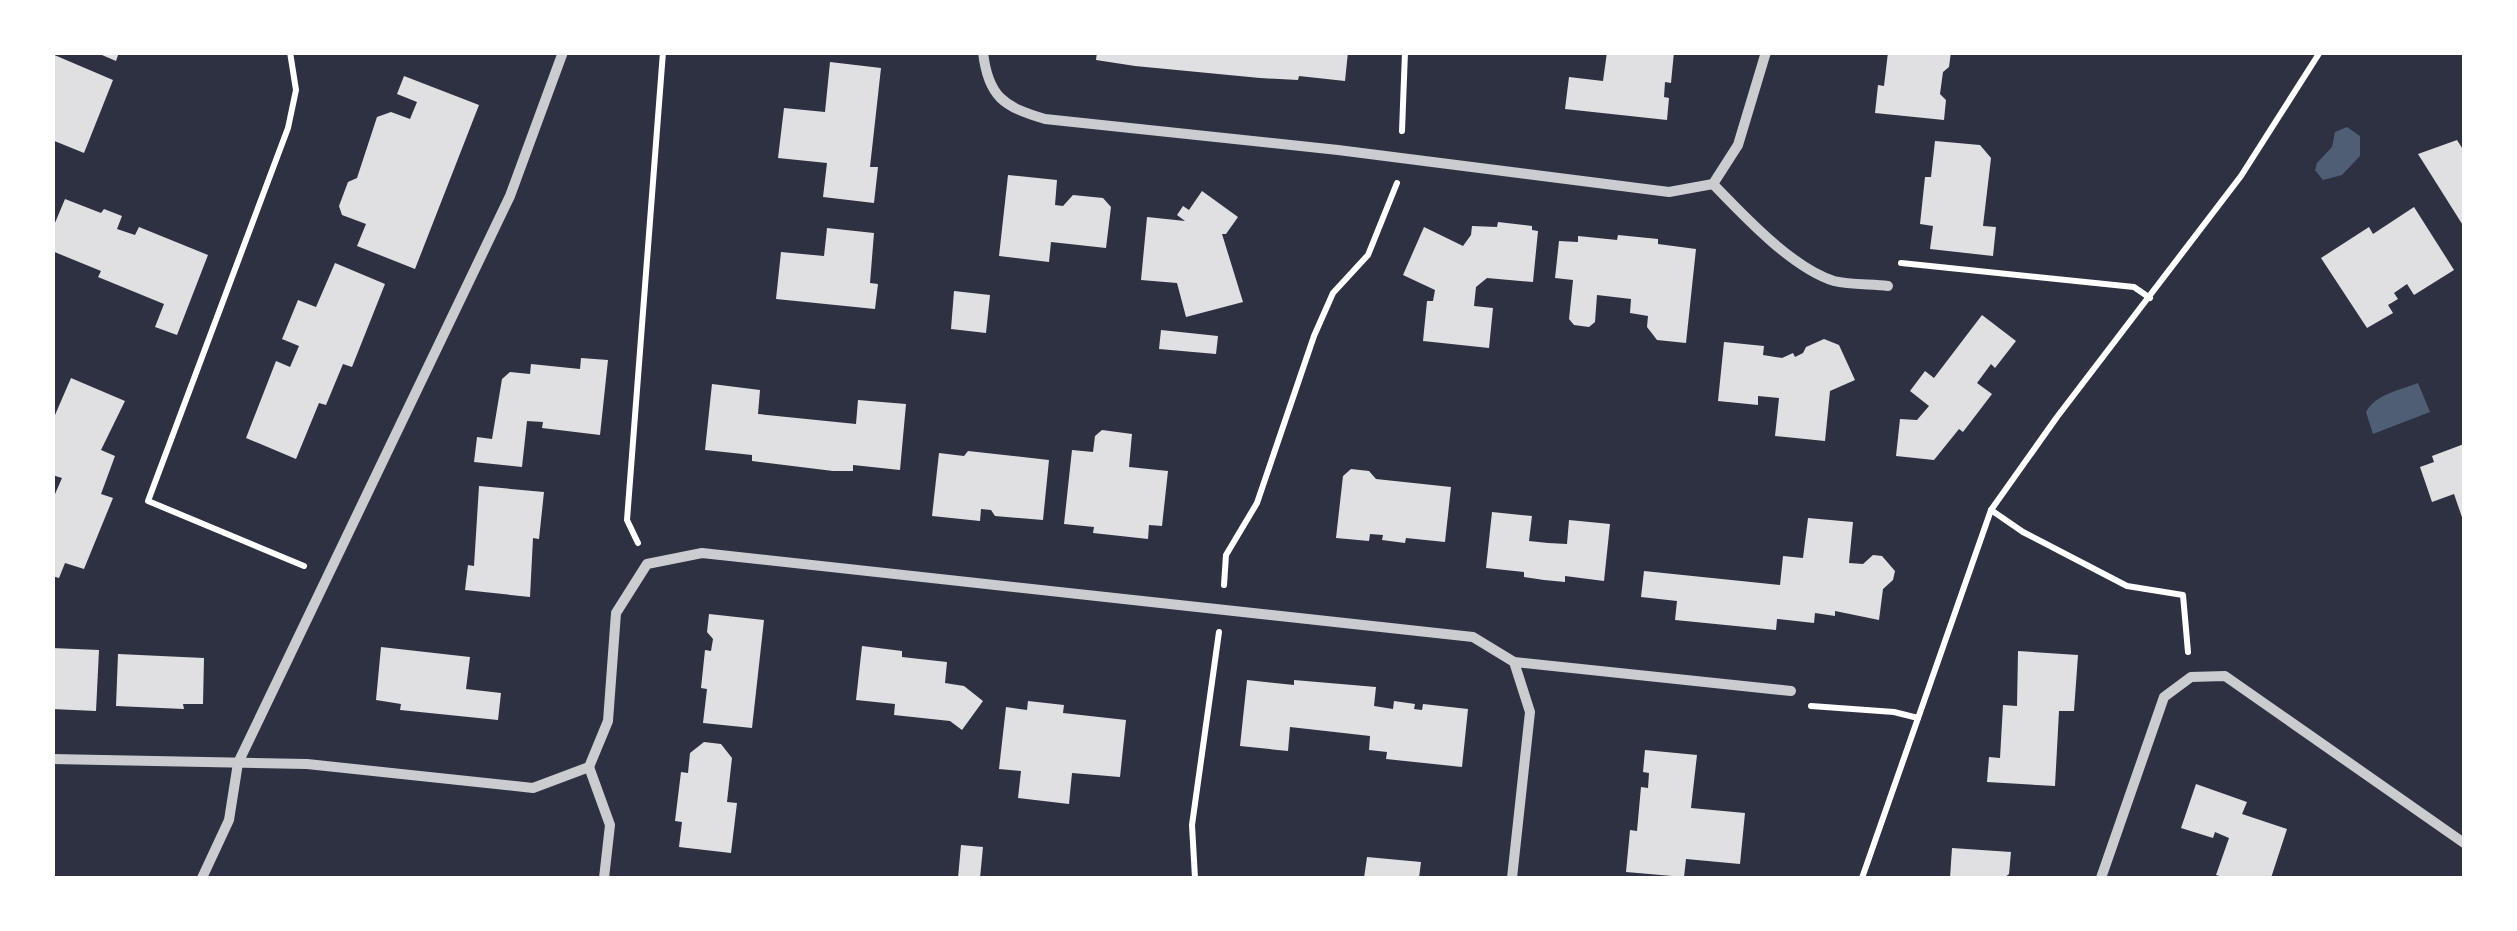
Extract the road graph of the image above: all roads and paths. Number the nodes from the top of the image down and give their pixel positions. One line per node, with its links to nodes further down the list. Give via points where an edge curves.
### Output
1 (290, 52): 14 (path, via 296,90 288,128 148,501)
2 (563, 52): 14 (street, via 510,196)
3 (663, 52): 13 (path, via 627,520)
4 (983, 52): 8 (street, via 990,88 1013,110 1045,119)
5 (1405, 52): 8 (path)
6 (1766, 52): 9 (street, via 1738,145)
7 (2320, 52): 11 (path)
8 (1401, 158): 9 (street, via 1669,192); 15 (path, via 1368,255 1334,292 1257,503 1226,555)
9 (1712, 184): 10 (street, via 1766,238 1809,267 1833,280)
10 (1888, 286): 11 (path, via 1901,264 2134,287)
11 (2150, 298): 12 (path)
12 (1991, 510): 17 (path, via 2127,586 2183,595); 19 (path)
13 (647, 564): 15 (street, via 702,553); 22 (street, via 616,613 608,721)
14 (326, 576): 21 (street)
15 (1222, 610): 16 (street, via 1473,637); 26 (path, via 1192,825)
16 (1514, 662): 18 (street); 27 (street, via 1530,712)
17 (2191, 677): 23 (street, via 2225,676); 29 (street, via 2164,697)
18 (1791, 691): 19 (path, via 1806,705)
19 (1918, 718): 28 (path)
20 (52, 759): 21 (street)
21 (238, 763): 22 (street, via 533,788); 24 (street, via 228,820)
22 (589, 767): 25 (street, via 610,825)
23 (2464, 843)
24 (202, 878)
25 (604, 878)
26 (1196, 878)
27 (1512, 878)
28 (1862, 878)
29 (2101, 878)

